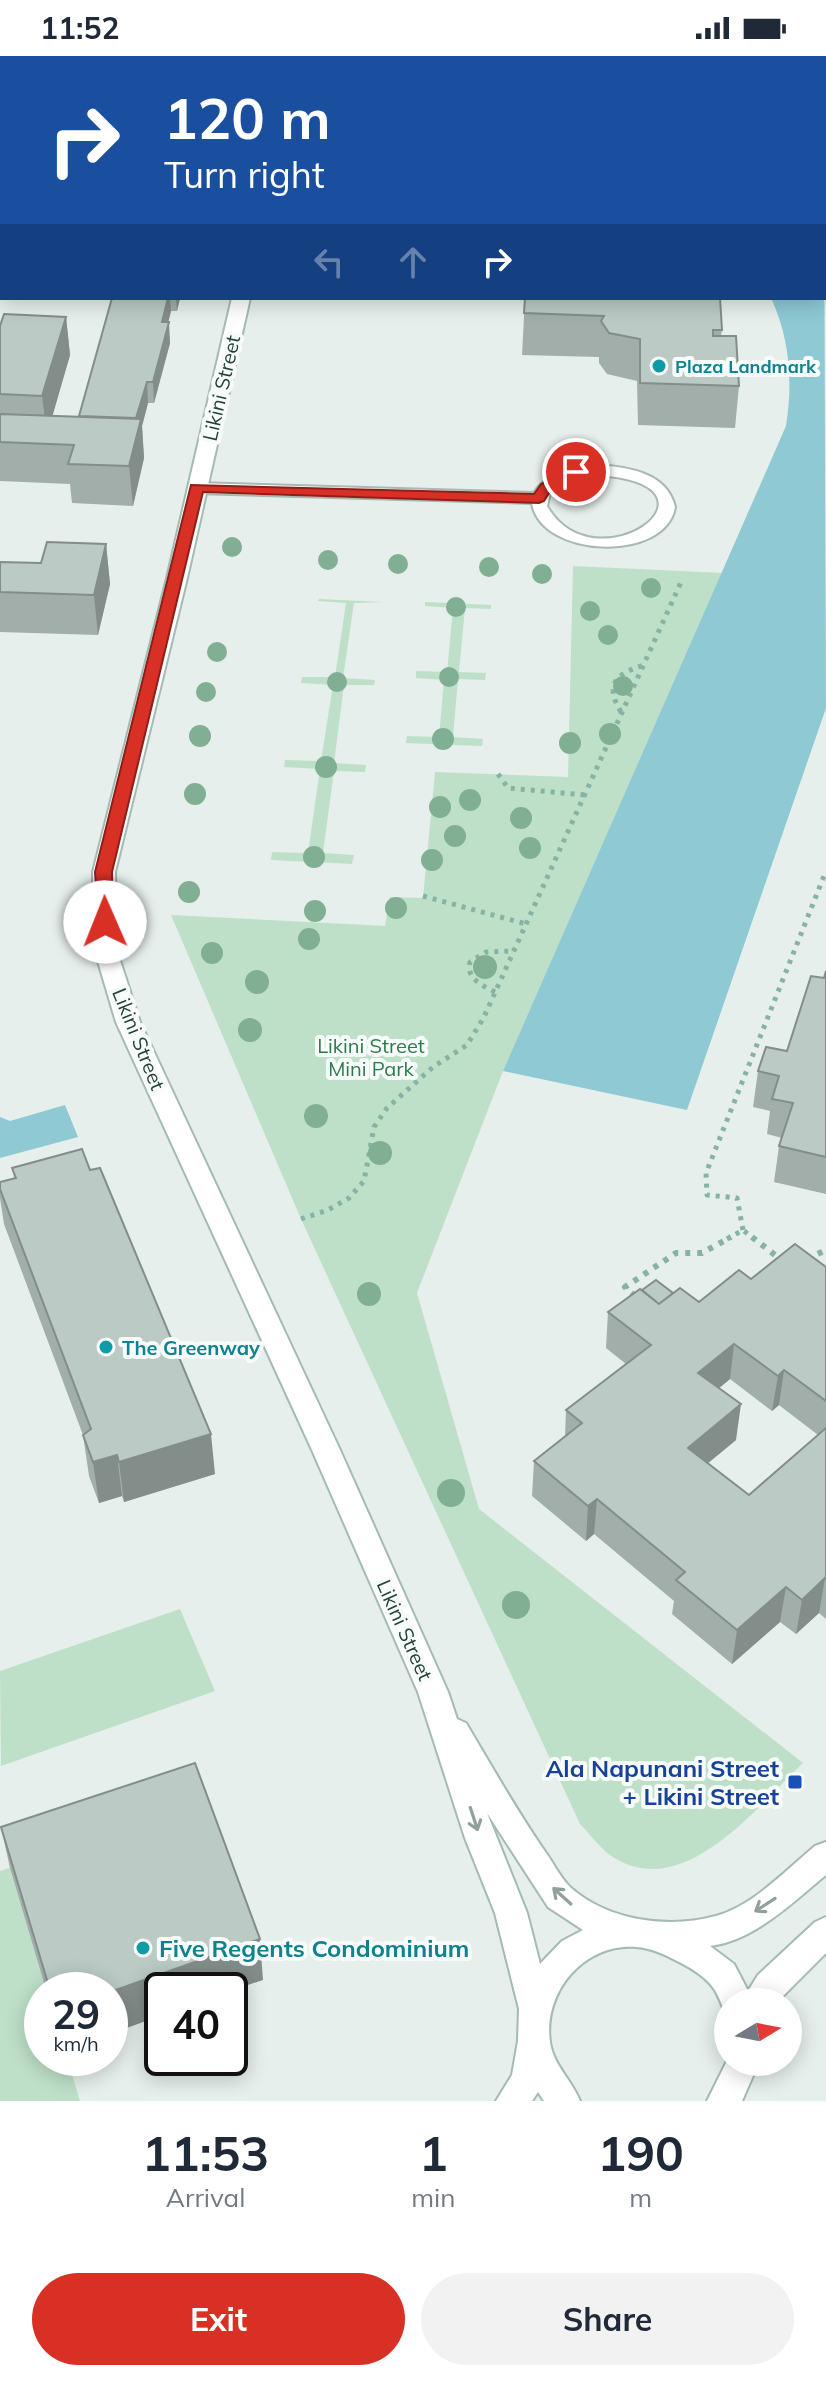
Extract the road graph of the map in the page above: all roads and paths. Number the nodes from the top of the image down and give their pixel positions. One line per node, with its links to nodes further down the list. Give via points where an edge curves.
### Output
1 (241, 300): 2 (street, Likini Street)
2 (196, 488): 3 (lane); 18 (street, Likini Street, via 104,872 105,948 128,1022)
3 (539, 498): 3 (lane, via 546,487 576,472 617,471 652,484 667,507 654,529 597,542 546,522)
4 (682, 580): 5 (path)
5 (644, 665): 6 (path); 6 (path, via 618,676 611,689)
6 (622, 713): 8 (path)
7 (498, 774): 8 (path, via 508,788)
8 (585, 795): 11 (path)
9 (826, 871): 15 (path, via 706,1173 707,1195 737,1198)
10 (423, 896): 11 (path)
11 (526, 924): 12 (path)
12 (513, 951): 13 (path); 13 (path, via 488,950 470,962 471,979)
13 (495, 992): 14 (path, via 467,1045 407,1088 374,1127 364,1181 349,1198)
14 (301, 1219)
15 (743, 1230): 16 (path, via 775,1255 810,1259); 17 (path, via 702,1253 676,1253 625,1287)
16 (826, 1250)
17 (642, 1301)
18 (433, 1692): 21 (street, Likini Street, one-way to 18, via 593,1919 559,1897); 24 (street, Likini Street, one-way to 24, via 480,1838 511,1913)
19 (826, 1856): 21 (street, one-way to 21, via 764,1907 720,1930)
20 (826, 1932): 23 (street)
21 (645, 1934): 22 (street, Likini Street, via 711,1961); 24 (street, via 597,1938 568,1953 546,1979)
22 (732, 1988)
23 (768, 1988)
24 (534, 2024): 26 (street, via 527,2081); 27 (street, Likini Street, via 544,2074)
25 (739, 2076): 28 (street)
26 (512, 2101)
27 (564, 2101)
28 (723, 2101)

